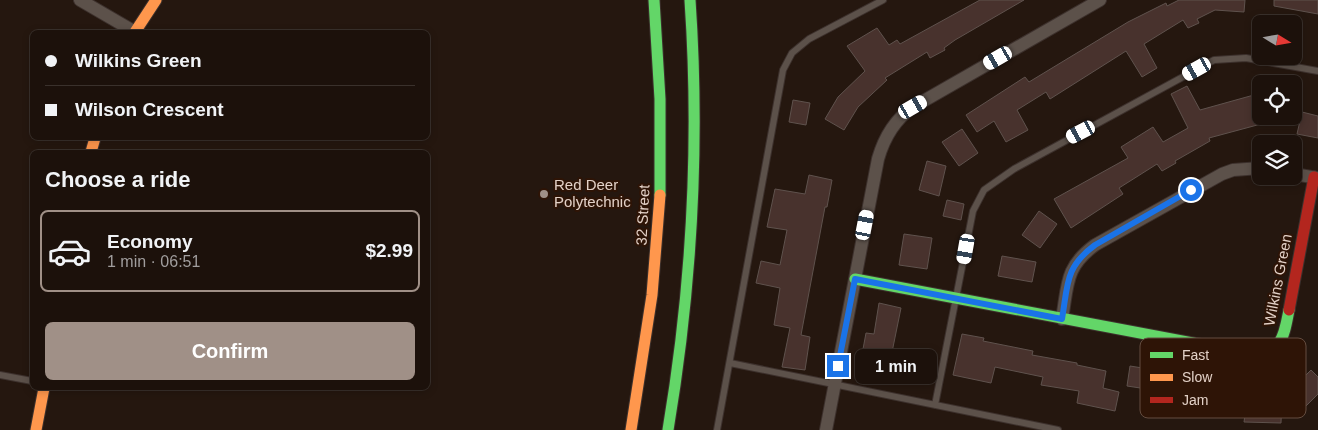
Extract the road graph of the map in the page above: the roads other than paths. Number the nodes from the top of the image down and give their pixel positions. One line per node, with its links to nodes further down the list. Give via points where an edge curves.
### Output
1 (78, 0): 7 (street)
2 (156, 0): 8 (main road)
3 (654, 0): 25 (main road, 32 Street, via 660,77 658,229 653,295)
4 (690, 0): 26 (main road, via 695,132 692,216 683,335)
5 (882, 0): 18 (lane, via 809,39 792,53 783,70)
6 (1100, 0): 13 (street, via 902,115 879,154)
7 (131, 30)
8 (136, 30)
9 (1318, 71): 14 (lane, via 1246,58 1214,60 1014,168 984,190 973,211)
10 (1252, 169): 15 (street, via 1222,174 1089,249 1071,270)
11 (1302, 175): 12 (street, Wilkins Green)
12 (1316, 178): 17 (main road, Wilkins Green)
13 (855, 279): 14 (main road, Wilkins Green); 21 (street)
14 (958, 299): 15 (main road, Wilkins Green); 23 (lane)
15 (1062, 319): 16 (main road, Wilkins Green)
16 (1165, 338)
17 (1283, 338)
18 (730, 363): 21 (lane); 27 (lane)
19 (0, 375): 20 (lane)
20 (30, 381)
21 (835, 384): 23 (lane); 28 (street)
22 (44, 390): 24 (main road)
23 (935, 405): 29 (lane)
24 (36, 430)
25 (631, 430)
26 (668, 430)
27 (717, 430)
28 (826, 430)
29 (1058, 430)

